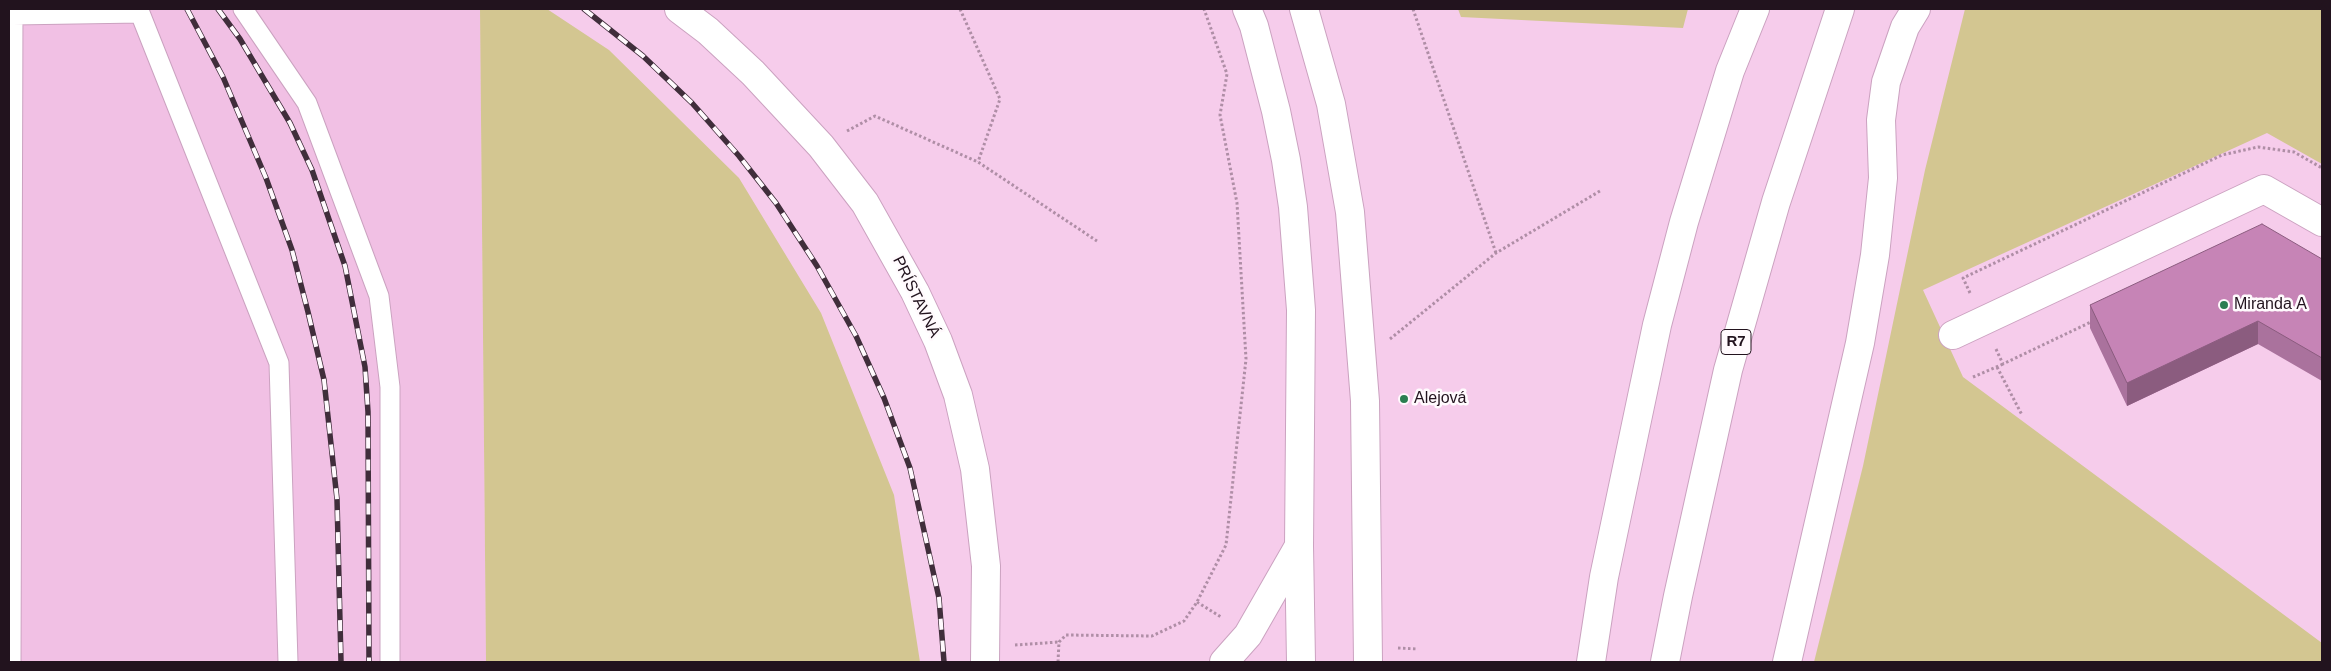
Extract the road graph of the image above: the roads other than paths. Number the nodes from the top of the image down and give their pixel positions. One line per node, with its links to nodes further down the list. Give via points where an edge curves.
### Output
1 (243, 9): 16 (lane, via 307,103 379,296 390,387)
2 (678, 9): 12 (main road, PRÍSTAVNÁ, via 708,31 753,73 821,146 865,203 938,341 958,395 978,488 986,566)
3 (1247, 9): 11 (main road, via 1276,111 1293,207 1301,310)
4 (1304, 9): 13 (main road, via 1331,104 1350,212 1366,401)
5 (1755, 9): 19 (main road, via 1730,71 1684,222 1657,325 1604,578)
6 (1840, 9): 20 (main road, R7, via 1776,202 1728,370)
7 (1916, 9): 21 (main road, via 1905,27 1886,82 1881,120 1883,178 1875,255 1860,343)
8 (13, 12): 14 (lane); 15 (lane, via 140,13 279,363)
9 (2322, 222): 10 (main road, via 2264,189)
10 (1953, 335)
11 (1299, 546): 17 (main road, via 1248,635); 18 (main road)
12 (985, 653)
13 (1379, 655)
14 (11, 662)
15 (288, 662)
16 (390, 662)
17 (1224, 662)
18 (1301, 662)
19 (1591, 662)
20 (1665, 662)
21 (1788, 662)

